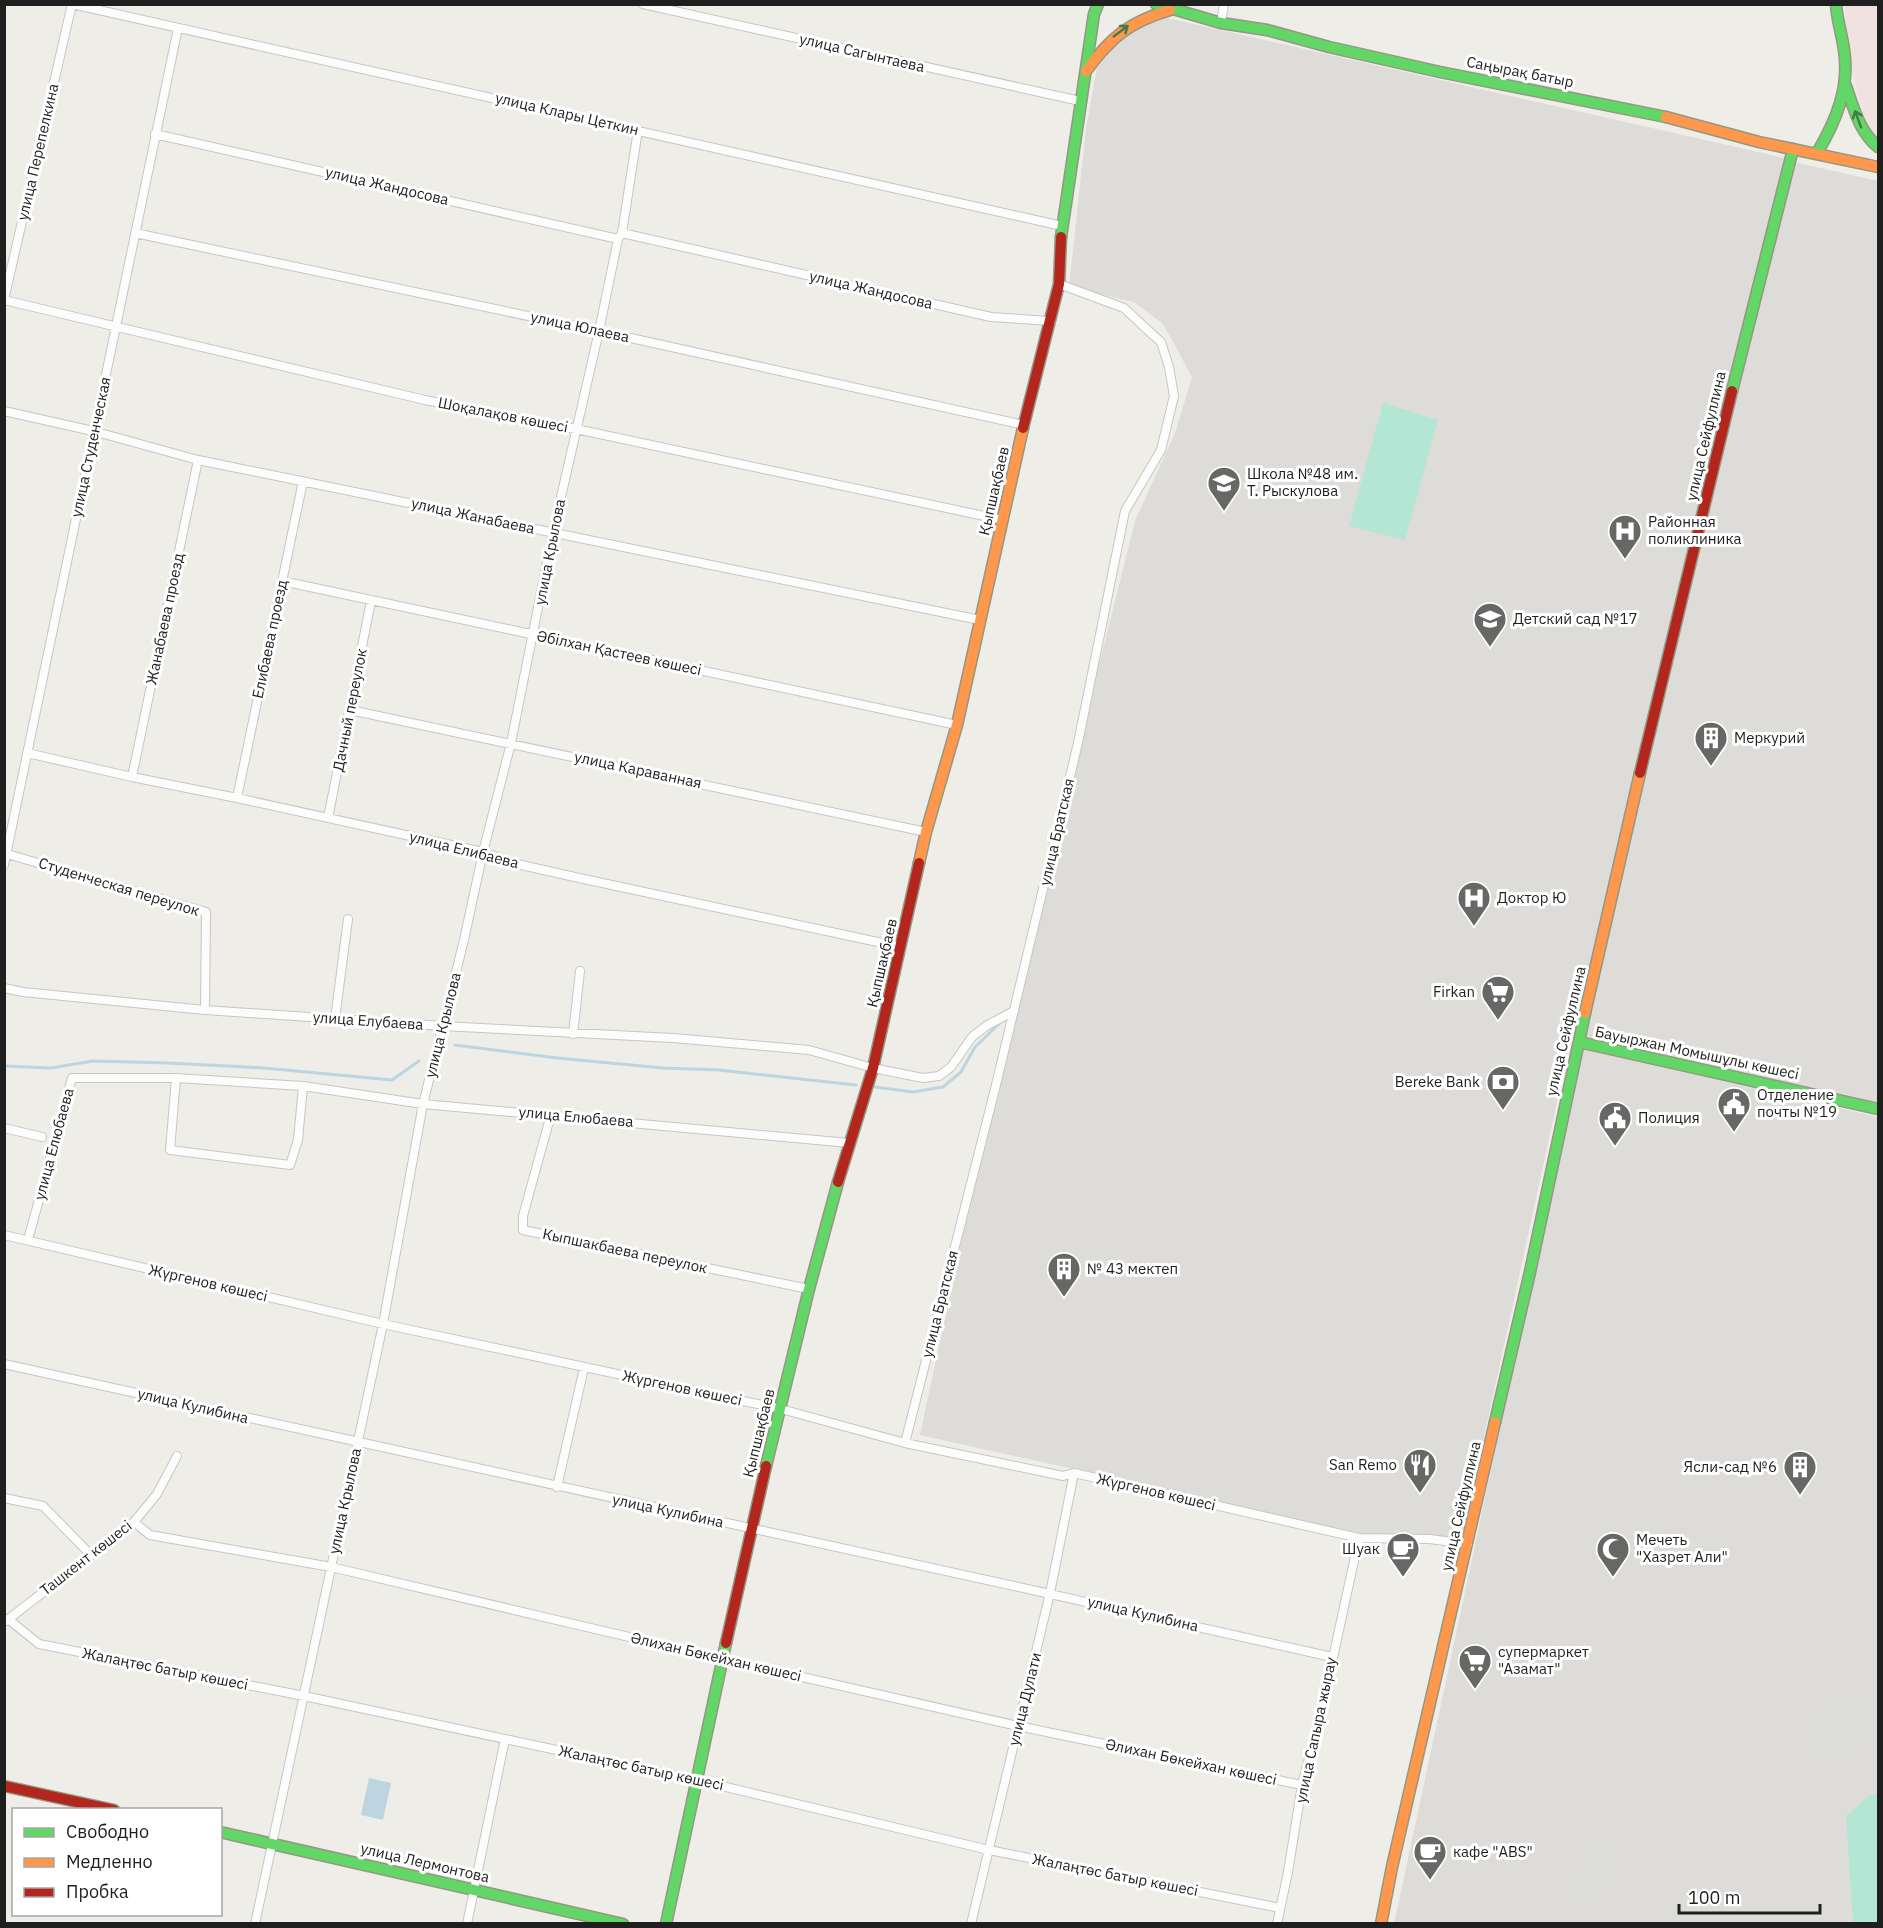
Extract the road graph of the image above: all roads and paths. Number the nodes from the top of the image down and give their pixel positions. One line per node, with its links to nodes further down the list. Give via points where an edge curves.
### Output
1 (72, 4): 9 (street, улица Клары Цеткин); 23 (street, улица Перепелкина)
2 (643, 4): 12 (street, улица Сагынтаева)
3 (1098, 4): 10 (street, Қыпшақбаев)
4 (1156, 4): 7 (street, Саңырақ батыр)
5 (1224, 4): 8 (street)
6 (1836, 4): 11 (street)
7 (1172, 10): 8 (street, Саңырақ батыр); 10 (street, one-way to 7, via 1120,30 1146,16)
8 (1221, 23): 16 (street, Саңырақ батыр, via 1267,30 1440,72 1658,114)
9 (178, 28): 13 (street, улица Клары Цеткин); 14 (street, улица Студенческая)
10 (1084, 74): 12 (street, Қыпшақбаев)
11 (1846, 86): 15 (street, one-way to 11, via 1861,129); 17 (street, via 1832,126)
12 (1080, 101): 19 (street, Қыпшақбаев)
13 (638, 130): 19 (street, улица Клары Цеткин); 21 (street, улица Крылова)
14 (155, 134): 20 (street, улица Студенческая); 21 (street, улица Жандосова)
15 (1878, 147)
16 (1792, 149): 17 (street, Саңырақ батыр); 59 (street, улица Сейфуллина, via 1630,814)
17 (1816, 153): 18 (street, Саңырақ батыр)
18 (1878, 167)
19 (1062, 226): 22 (street, Қыпшақбаев)
20 (135, 233): 25 (street, улица Студенческая); 26 (street, улица Юлаева)
21 (620, 236): 24 (street, улица Жандосова, via 991,317); 26 (street, улица Крылова)
22 (1059, 284): 24 (street, Қыпшақбаев); 55 (street, улица Братская, via 1124,308 1161,342 1174,396 1161,450 1125,511 1078,743)
23 (4, 300): 25 (street, Шоқалақов көшесі)
24 (1050, 321): 28 (street, Қыпшақбаев)
25 (116, 326): 29 (street, Шоқалақов көшесі, via 425,400); 30 (street, улица Студенческая)
26 (599, 331): 28 (street, улица Юлаева); 29 (street, улица Крылова)
27 (4, 411): 30 (street, улица Жанабаева)
28 (1024, 425): 33 (street, Қыпшақбаев)
29 (576, 429): 33 (street, Шоқалақов көшесі); 34 (street, улица Крылова)
30 (93, 431): 31 (street, улица Жанабаева); 42 (street, улица Студенческая)
31 (198, 460): 32 (street, улица Жанабаева); 43 (street, Жанабаева проезд)
32 (303, 481): 34 (street, улица Жанабаева); 35 (street, Елибаева проезд)
33 (1003, 520): 37 (street, Қыпшақбаев)
34 (553, 532): 37 (street, улица Жанабаева); 38 (street, улица Крылова)
35 (282, 581): 36 (street, Әбілхан Қастеев көшесі); 44 (street, Елибаева проезд)
36 (371, 601): 38 (street, Әбілхан Қастеев көшесі); 39 (street, Дачный переулок)
37 (980, 620): 40 (street, Қыпшақбаев)
38 (533, 635): 40 (street, Әбілхан Қастеев көшесі); 41 (street, улица Крылова)
39 (350, 710): 41 (street, улица Караванная); 45 (street, Дачный переулок)
40 (957, 725): 46 (street, Қыпшақбаев)
41 (511, 743): 46 (street, улица Караванная); 47 (street, улица Крылова)
42 (27, 753): 43 (street, улица Елибаева); 48 (street, улица Студенческая)
43 (132, 777): 44 (street, улица Елибаева)
44 (237, 798): 45 (street, улица Елибаева)
45 (328, 818): 47 (street, улица Елибаева)
46 (926, 832): 51 (street, Қыпшақбаев)
47 (483, 852): 51 (street, улица Елибаева, via 579,878); 57 (street, улица Крылова)
48 (7, 854): 49 (street, улица Студенческая); 54 (street, Студенческая переулок, via 206,912)
49 (4, 865)
50 (348, 919): 56 (street)
51 (901, 946): 60 (street, Қыпшақбаев)
52 (580, 971): 58 (street)
53 (4, 988): 54 (street, улица Елубаева)
54 (205, 1010): 56 (street, улица Елубаева)
55 (1014, 1011): 60 (street, улица Елубаева, via 972,1036 951,1067 939,1076 923,1078); 77 (street, улица Братская)
56 (335, 1019): 57 (street, улица Елубаева)
57 (442, 1026): 58 (street, улица Елубаева); 63 (street, улица Крылова)
58 (573, 1034): 60 (street, улица Елубаева, via 809,1050)
59 (1579, 1042): 64 (street, Бауыржан Момышұлы көшесі); 85 (street, улица Сейфуллина)
60 (873, 1068): 68 (street, Қыпшақбаев)
61 (176, 1078): 62 (street, улица Елюбаева); 62 (street, via 170,1150 290,1165 298,1140); 70 (street, улица Елюбаева, via 72,1078)
62 (303, 1086): 63 (street, улица Елюбаева)
63 (423, 1104): 65 (street, улица Елюбаева); 72 (street, улица Крылова)
64 (1878, 1109)
65 (551, 1114): 68 (street, улица Елюбаева); 71 (street, Кыпшакбаева переулок, via 523,1216 523,1230)
66 (4, 1128): 67 (street)
67 (42, 1137)
68 (849, 1143): 71 (street, Қыпшақбаев)
69 (4, 1235): 70 (street, Жүргенов көшесі)
70 (28, 1240): 72 (street, Жүргенов көшесі)
71 (809, 1289): 75 (street, Қыпшақбаев)
72 (383, 1324): 74 (street, Жүргенов көшесі); 76 (street, улица Крылова)
73 (4, 1364): 76 (street, улица Кулибина)
74 (584, 1368): 75 (street, Жүргенов көшесі); 80 (street)
75 (781, 1409): 77 (street, Жүргенов көшесі); 83 (street, Қыпшақбаев)
76 (358, 1443): 80 (street, улица Кулибина); 87 (street, улица Крылова)
77 (905, 1443): 79 (street, Жүргенов көшесі, via 1064,1476)
78 (177, 1456): 82 (street, Ташкент көшесі, via 157,1494)
79 (1074, 1473): 84 (street, Жүргенов көшесі); 88 (street, улица Дулати)
80 (557, 1487): 83 (street, улица Кулибина)
81 (4, 1498): 86 (street, via 42,1506)
82 (134, 1522): 86 (street, Ташкент көшесі); 87 (street, Әлихан Бөкейхан көшесі, via 150,1534)
83 (751, 1529): 88 (street, улица Кулибина); 91 (street, Қыпшақбаев)
84 (1359, 1538): 85 (street, Жүргенов көшесі); 90 (street, улица Сапыра жырау)
85 (1468, 1544): 110 (street, улица Сейфуллина)
86 (90, 1554): 89 (street, Ташкент көшесі)
87 (331, 1567): 91 (street, Әлихан Бөкейхан көшесі); 92 (street, улица Крылова)
88 (1050, 1593): 90 (street, улица Кулибина); 93 (street, улица Дулати)
89 (6, 1621): 92 (street, Жалаңтөс батыр көшесі, via 39,1644)
90 (1332, 1657): 96 (street, улица Сапыра жырау)
91 (723, 1659): 93 (street, Әлихан Бөкейхан көшесі); 95 (street, Қыпшақбаев)
92 (304, 1696): 94 (street, Жалаңтөс батыр көшесі); 100 (street, улица Крылова)
93 (1018, 1726): 96 (street, Әлихан Бөкейхан көшесі); 101 (street, улица Дулати)
94 (505, 1739): 95 (street, Жалаңтөс батыр көшесі); 102 (street)
95 (697, 1780): 101 (street, Жалаңтөс батыр көшесі); 107 (street, Қыпшақбаев)
96 (1302, 1785): 103 (street, улица Сапыра жырау)
97 (4, 1786): 98 (street)
98 (109, 1808)
99 (222, 1832): 100 (street, улица Лермонтова)
100 (273, 1844): 102 (street, улица Лермонтова); 104 (street, улица Крылова)
101 (988, 1850): 103 (street, Жалаңтөс батыр көшесі); 108 (street, улица Дулати)
102 (474, 1890): 105 (street); 106 (street, улица Лермонтова)
103 (1280, 1908): 109 (street, улица Сапыра жырау)
104 (255, 1923)
105 (466, 1923)
106 (623, 1923)
107 (666, 1923)
108 (971, 1923)
109 (1277, 1923)
110 (1381, 1923)

